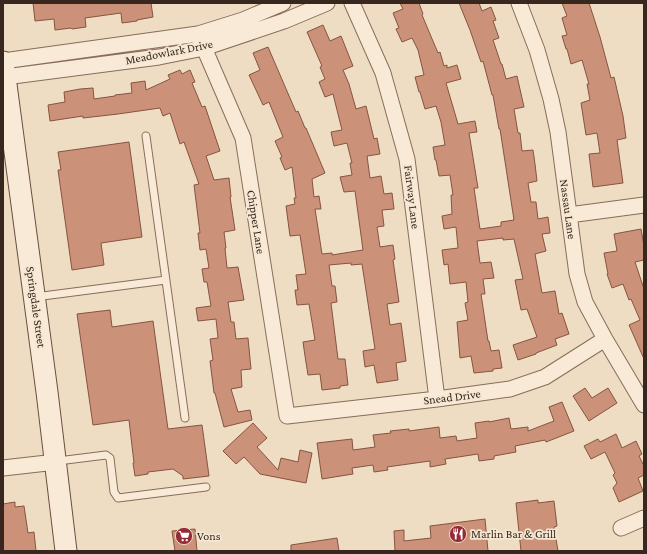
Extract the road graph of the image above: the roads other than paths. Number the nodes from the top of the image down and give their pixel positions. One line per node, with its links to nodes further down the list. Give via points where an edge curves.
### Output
1 (283, 3): 5 (street, Meadowlark Drive)
2 (327, 3): 5 (street, Meadowlark Drive, via 284,21)
3 (352, 3): 13 (street, Fairway Lane, via 383,73 407,159)
4 (519, 3): 9 (street, Nassau Lane, via 537,50 551,100)
5 (201, 41): 6 (street, Meadowlark Drive, via 159,57); 15 (street, Chipper Lane, via 243,138)
6 (4, 67): 11 (main road, Springdale Street)
7 (146, 136): 10 (lane)
8 (644, 206): 9 (street)
9 (569, 215): 12 (street, Nassau Lane, via 577,274 586,302)
10 (166, 280): 11 (lane); 16 (lane)
11 (35, 297): 17 (main road, Springdale Street)
12 (605, 339): 13 (street, Snead Drive, via 545,377 510,389); 14 (street, Nassau Lane)
13 (437, 399): 15 (street, Snead Drive)
14 (644, 405)
15 (287, 416)
16 (185, 418)
17 (56, 462): 18 (street); 19 (lane, via 106,455 110,458 114,492 118,498); 22 (main road, Springdale Street)
18 (3, 468)
19 (206, 487)
20 (644, 518): 21 (street)
21 (621, 528)
22 (66, 551)

